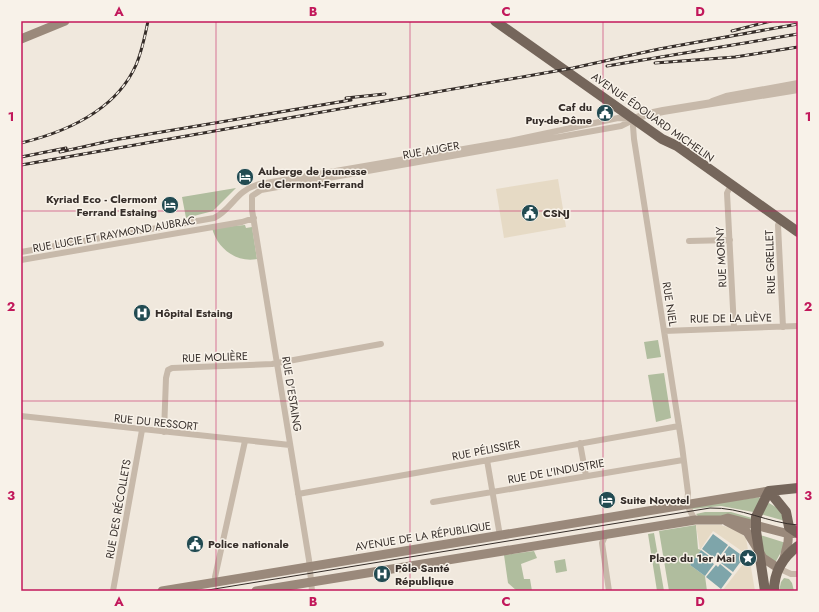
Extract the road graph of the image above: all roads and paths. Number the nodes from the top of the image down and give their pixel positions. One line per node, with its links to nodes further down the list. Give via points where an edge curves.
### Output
1 (65, 21): 3 (main road)
2 (495, 21): 7 (main road, AVENUE ÉDOUARD MICHELIN)
3 (21, 38)
4 (798, 83): 6 (street, via 726,96)
5 (798, 89): 6 (street)
6 (705, 104): 7 (street, via 644,115)
7 (635, 119): 8 (main road, AVENUE ÉDOUARD MICHELIN); 9 (street, RUE AUGER, via 621,126 261,190 254,193 251,198); 14 (street, via 618,118 510,140 260,184 243,191 214,218); 19 (street, RUE NIEL, via 634,139)
8 (731, 185): 10 (main road, AVENUE ÉDOUARD MICHELIN); 12 (street, RUE MORNY, via 727,194)
9 (254, 218): 15 (street, RUE LUCIE ET RAYMOND AUBRAC); 21 (street, RUE D'ESTAING)
10 (780, 220): 11 (main road, AVENUE ÉDOUARD MICHELIN); 17 (street, RUE GRELLET, via 778,225)
11 (798, 232)
12 (730, 240): 13 (street); 18 (street, RUE MORNY)
13 (689, 241)
14 (21, 252)
15 (21, 260)
16 (798, 326): 17 (street, RUE DE LA LIÈVE)
17 (783, 327): 18 (street, RUE DE LA LIÈVE)
18 (734, 328): 19 (street, RUE DE LA LIÈVE)
19 (664, 331): 23 (street, RUE NIEL)
20 (381, 344): 21 (street)
21 (277, 363): 25 (street, RUE MOLIÈRE, via 168,370); 28 (street, RUE D'ESTAING)
22 (21, 416): 24 (street, RUE DU RESSORT)
23 (679, 426): 27 (street, RUE PÉLISSIER); 30 (street, RUE NIEL)
24 (142, 430): 25 (street, RUE DU RESSORT); 55 (street, RUE DES RÉCOLLETS)
25 (164, 432): 26 (street, RUE DU RESSORT)
26 (245, 441): 28 (street, RUE DU RESSORT); 54 (street, via 215,577)
27 (580, 443): 29 (street, RUE PÉLISSIER); 31 (street)
28 (290, 445): 36 (street, RUE D'ESTAING)
29 (486, 460): 34 (street); 36 (street, RUE PÉLISSIER)
30 (683, 460): 31 (street, RUE DE L'INDUSTRIE); 35 (street, RUE NIEL)
31 (586, 476): 34 (street, RUE DE L'INDUSTRIE)
32 (798, 488): 33 (main road, AVENUE DE LA RÉPUBLIQUE)
33 (769, 491): 38 (main road, AVENUE DE LA RÉPUBLIQUE); 42 (main road, via 757,511); 43 (main road, via 786,512)
34 (492, 492): 37 (street, RUE DE L'INDUSTRIE); 45 (street)
35 (688, 493): 38 (street); 39 (street, RUE NIEL)
36 (298, 494): 53 (street, RUE D'ESTAING)
37 (433, 502)
38 (699, 502): 39 (main road, AVENUE DE LA RÉPUBLIQUE)
39 (687, 505): 40 (street); 45 (main road, AVENUE DE LA RÉPUBLIQUE)
40 (695, 520): 41 (main road, AVENUE DE LA RÉPUBLIQUE); 44 (main road, AVENUE DE LA RÉPUBLIQUE)
41 (721, 520): 42 (main road, AVENUE DE LA RÉPUBLIQUE, via 728,518); 49 (main road, AVENUE DE LA RÉPUBLIQUE, via 750,534)
42 (756, 524): 43 (main road, AVENUE DE LA RÉPUBLIQUE); 49 (main road)
43 (791, 532): 50 (main road)
44 (606, 534): 46 (main road, AVENUE DE LA RÉPUBLIQUE); 47 (street)
45 (500, 536): 53 (main road, AVENUE DE LA RÉPUBLIQUE)
46 (593, 536): 47 (street); 53 (main road, AVENUE DE LA RÉPUBLIQUE)
47 (602, 543): 58 (street)
48 (798, 546): 50 (main road)
49 (759, 552): 51 (main road); 59 (main road)
50 (784, 558): 51 (main road)
51 (778, 568): 52 (street, via 791,574); 60 (main road)
52 (798, 574)
53 (310, 578): 54 (main road, AVENUE DE LA RÉPUBLIQUE); 57 (main road, AVENUE DE LA RÉPUBLIQUE)
54 (217, 582): 56 (main road, AVENUE DE LA RÉPUBLIQUE)
55 (113, 591)
56 (162, 591)
57 (256, 591)
58 (609, 591)
59 (766, 591)
60 (774, 591)

